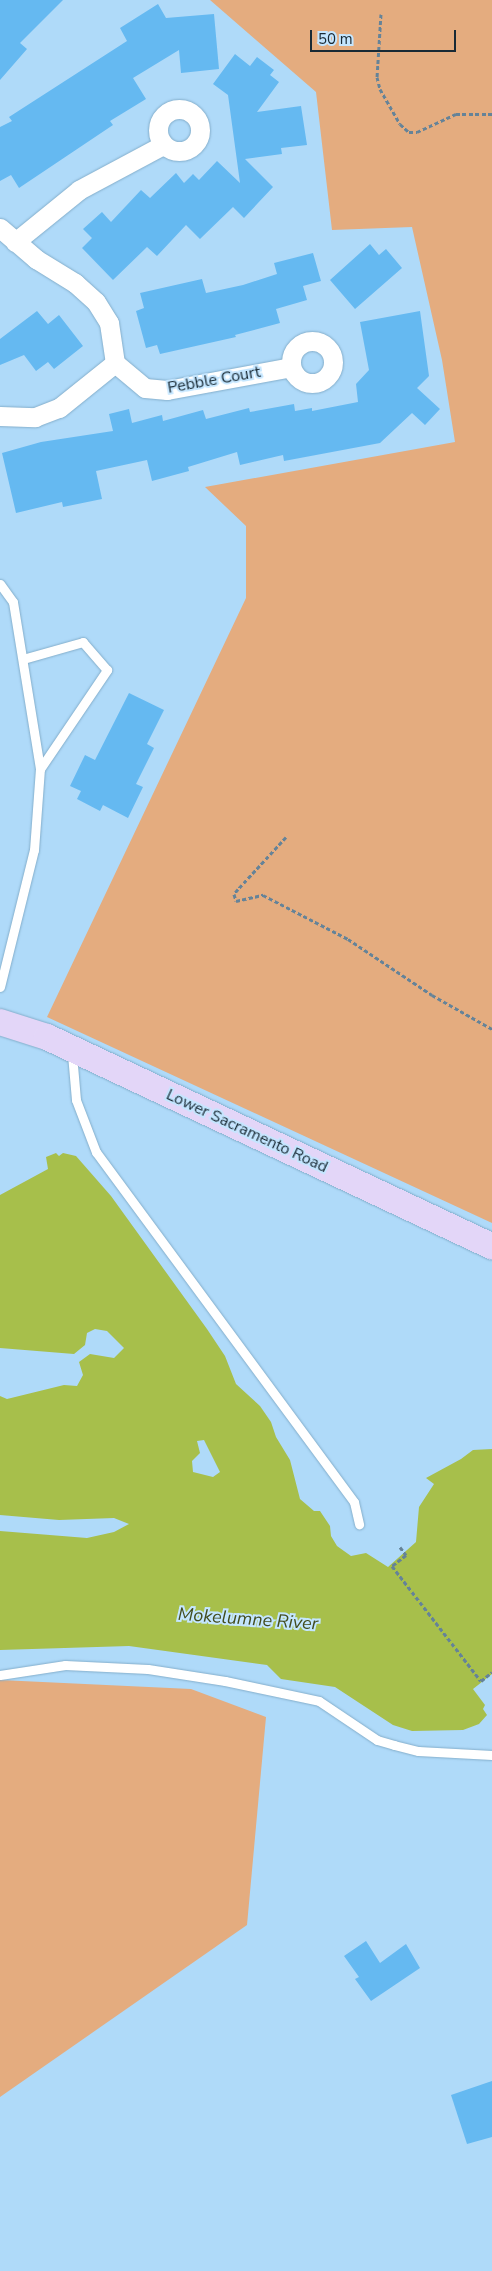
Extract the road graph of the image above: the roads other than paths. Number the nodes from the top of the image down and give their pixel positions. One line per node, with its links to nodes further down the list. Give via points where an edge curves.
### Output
1 (163, 145): 3 (street, via 79,190)
2 (0, 228): 3 (street)
3 (15, 242): 4 (street, via 36,260 75,283 96,302 109,323)
4 (116, 363): 5 (street, Pebble Court, via 145,388 167,390); 6 (street, via 58,408 35,416)
5 (291, 367)
6 (0, 416)
7 (0, 584): 8 (lane, via 13,602)
8 (23, 659): 9 (lane); 9 (lane, via 83,642 108,670)
9 (40, 769): 10 (lane, via 34,850)
10 (0, 987)
11 (0, 1022): 12 (main road, Lower Sacramento Road)
12 (72, 1049): 13 (main road, Lower Sacramento Road); 14 (lane, via 76,1100 96,1152 354,1502)
13 (492, 1246)
14 (359, 1524)
15 (0, 1675): 16 (lane, via 65,1665 148,1669 225,1681 319,1701 377,1740 394,1745 418,1751)
16 (492, 1755)

